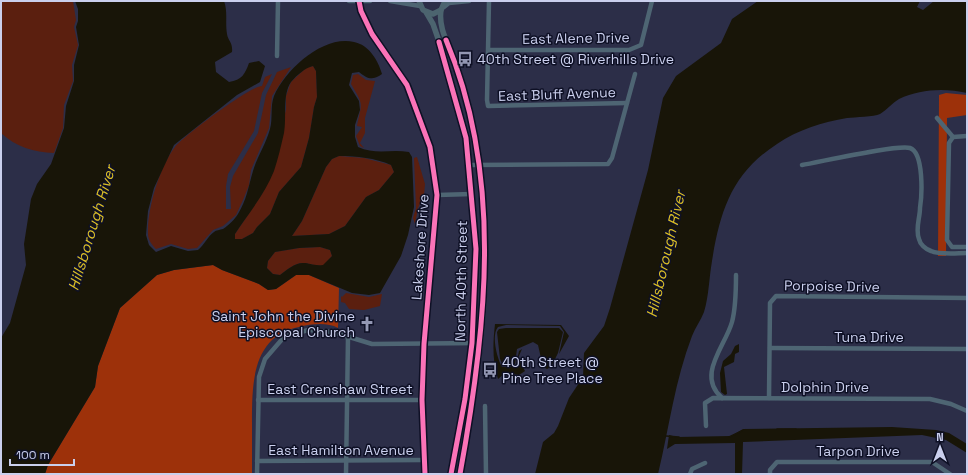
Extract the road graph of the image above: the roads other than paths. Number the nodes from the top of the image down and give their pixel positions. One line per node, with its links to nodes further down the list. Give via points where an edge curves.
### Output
1 (278, 1): 13 (street)
2 (349, 1): 3 (street)
3 (358, 1): 4 (street); 22 (street, Lakeshore Drive, via 360,11 372,34 407,85 430,147)
4 (370, 1)
5 (390, 1): 9 (street)
6 (469, 1): 10 (street)
7 (489, 1): 12 (street)
8 (652, 1): 12 (street, East Alene Drive, via 641,45 637,48)
9 (420, 3): 11 (main road, North 40th Street)
10 (444, 6): 11 (main road, via 433,14); 20 (main road, North 40th Street, via 440,25 467,99)
11 (426, 12): 19 (main road, North 40th Street, via 441,47 461,116)
12 (489, 50): 15 (street, East Bluff Avenue, via 488,106)
13 (277, 56)
14 (635, 74): 15 (street)
15 (627, 103): 20 (street, via 612,158 608,164)
16 (937, 118): 18 (street)
17 (967, 136): 18 (street)
18 (953, 137): 24 (street, via 949,143 947,240 952,247)
19 (469, 165): 20 (street); 23 (main road, North 40th Street)
20 (478, 165): 26 (main road, North 40th Street)
21 (802, 165): 27 (street, via 876,151 910,148 917,153 920,161 920,243 932,252)
22 (437, 194): 23 (street); 33 (street, Lakeshore Drive)
23 (472, 194): 25 (main road, North 40th Street)
24 (967, 247)
25 (476, 249): 26 (main road); 31 (main road, North 40th Street)
26 (485, 250): 32 (main road, North 40th Street)
27 (967, 253)
28 (736, 275): 36 (street, via 733,320 717,354 711,379 712,387)
29 (967, 298): 34 (street, Porpoise Drive, via 776,296 770,303)
30 (348, 337): 33 (street, via 372,344); 38 (street, via 333,332 308,330 284,337 265,359 259,377); 39 (street)
31 (472, 343): 32 (street); 33 (street); 51 (main road, North 40th Street)
32 (480, 343): 52 (main road, North 40th Street, via 474,398)
33 (424, 344): 40 (street, Lakeshore Drive)
34 (770, 348): 35 (street, Tuna Drive); 37 (street, Porpoise Drive)
35 (967, 349)
36 (722, 398): 37 (street, Dolphin Drive); 43 (street, Dolphin Drive, via 708,400 705,403)
37 (769, 398): 42 (street, Dolphin Drive, via 930,399)
38 (258, 400): 39 (street, East Crenshaw Street); 46 (street)
39 (346, 400): 40 (street, East Crenshaw Street); 44 (street)
40 (422, 400): 45 (street, Lakeshore Drive)
41 (485, 406): 53 (street)
42 (967, 411)
43 (706, 426)
44 (346, 460): 45 (street, East Hamilton Avenue); 46 (street, East Hamilton Avenue); 49 (street)
45 (424, 460): 50 (street, Lakeshore Drive)
46 (257, 461): 48 (street)
47 (705, 464): 54 (street, via 692,469)
48 (257, 474)
49 (346, 474)
50 (425, 474)
51 (451, 474)
52 (460, 474)
53 (486, 474)
54 (690, 474)
55 (770, 474): 56 (street, Tarpon Drive, via 770,470 777,462 932,462)
56 (950, 474)

